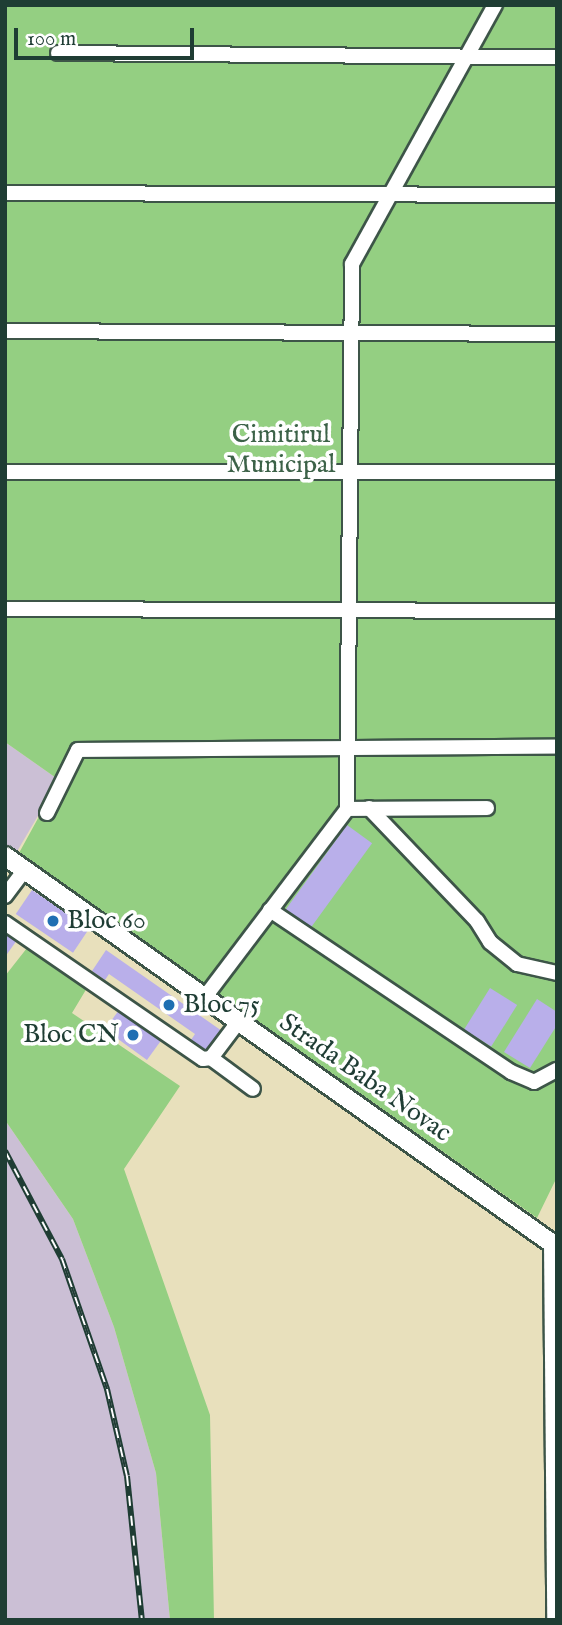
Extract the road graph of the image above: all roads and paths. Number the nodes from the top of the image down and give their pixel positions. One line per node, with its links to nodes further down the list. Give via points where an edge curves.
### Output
1 (495, 5): 3 (street)
2 (58, 53): 3 (street)
3 (466, 57): 4 (street); 6 (street)
4 (557, 57)
5 (7, 193): 6 (street)
6 (385, 195): 7 (street); 9 (street, via 352,264)
7 (557, 195)
8 (5, 331): 9 (street)
9 (351, 333): 10 (street); 11 (street)
10 (557, 334)
11 (352, 471): 12 (street); 13 (street); 15 (street)
12 (5, 472)
13 (557, 472)
14 (5, 610): 15 (street)
15 (350, 610): 16 (street); 18 (street)
16 (557, 611)
17 (557, 747): 18 (street)
18 (349, 748): 21 (street); 22 (street, via 78,750)
19 (369, 808): 20 (street); 21 (street); 28 (street, via 477,921 490,943 517,964)
20 (487, 808)
21 (347, 809): 26 (street)
22 (47, 813)
23 (5, 856): 24 (main road, Strada Baba Novac)
24 (25, 869): 25 (street); 29 (main road, Strada Baba Novac)
25 (5, 896)
26 (270, 910): 29 (street); 32 (street, via 511,1072 534,1082)
27 (5, 923): 31 (street, via 203,1059)
28 (557, 973)
29 (205, 997): 30 (main road, Strada Baba Novac)
30 (239, 1021): 31 (street); 34 (main road, Strada Baba Novac)
31 (211, 1058): 33 (street)
32 (557, 1070)
33 (253, 1089)
34 (554, 1245): 35 (street)
35 (554, 1367): 36 (street)
36 (554, 1620)

